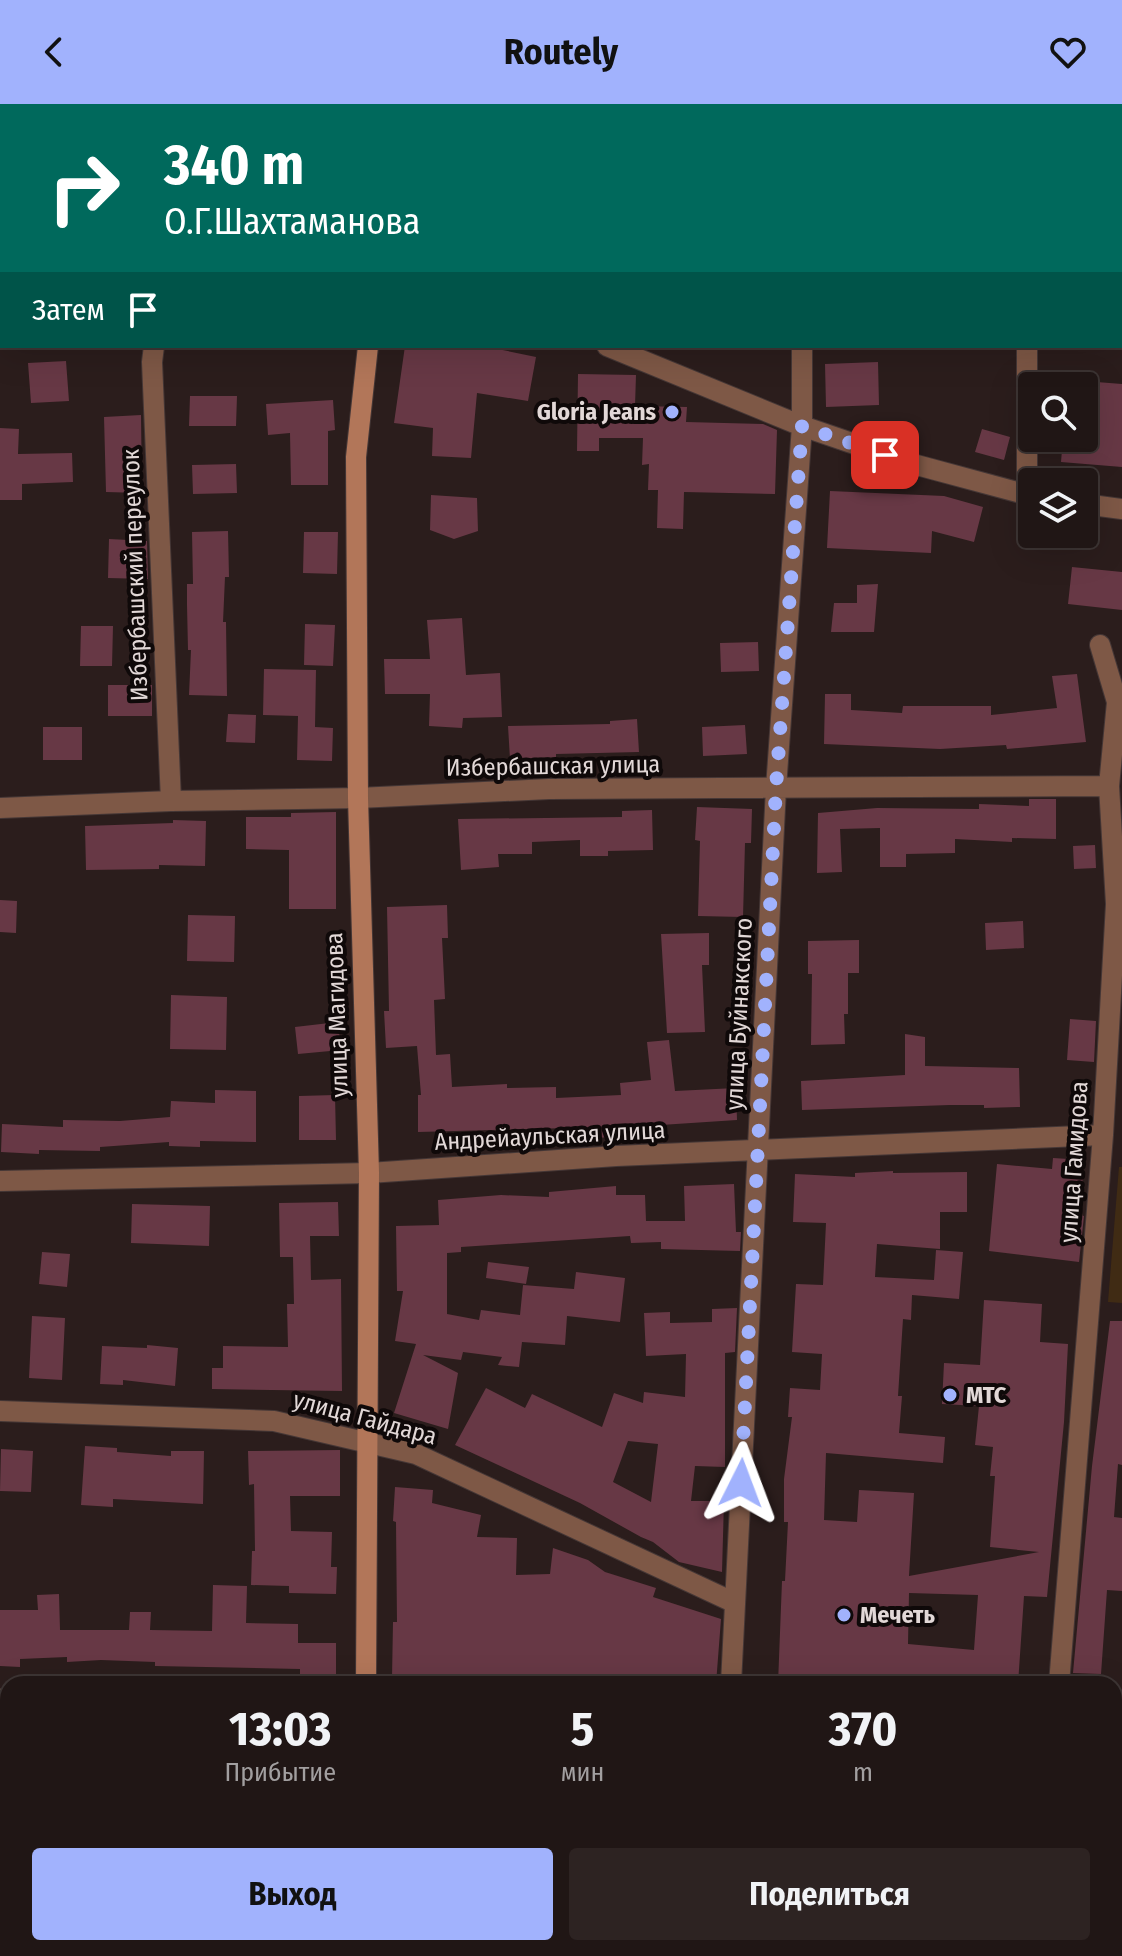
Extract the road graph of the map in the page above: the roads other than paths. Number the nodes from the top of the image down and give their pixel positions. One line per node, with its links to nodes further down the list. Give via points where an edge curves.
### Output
1 (154, 348): 15 (street, Избербашский переулок)
2 (368, 348): 14 (main road, улица Магидова, via 356,457)
3 (612, 348): 6 (street)
4 (802, 348): 6 (street, улица Буйнакского)
5 (1027, 348): 7 (street)
6 (802, 426): 8 (street); 13 (street, улица Буйнакского)
7 (1029, 468)
8 (1018, 492)
9 (1098, 506): 10 (street)
10 (1122, 509)
11 (1100, 645): 12 (street, улица Гамидова, via 1117,702)
12 (1109, 786): 13 (street, Избербашская улица); 17 (street, улица Гамидова, via 1116,904)
13 (776, 788): 14 (street, Избербашская улица, via 549,789); 18 (street, улица Буйнакского)
14 (358, 798): 15 (street, Избербашская улица); 19 (main road, улица Магидова)
15 (171, 801): 16 (street, Избербашская улица)
16 (0, 808)
17 (1103, 1135): 18 (street, Андрейаульская улица); 26 (street, улица Гамидова)
18 (758, 1152): 19 (street, Андрейаульская улица); 23 (street, улица Буйнакского)
19 (369, 1173): 20 (street, Андрейаульская улица); 22 (main road, улица Магидова)
20 (0, 1181)
21 (0, 1411): 22 (street, улица Гайдара, via 274,1421)
22 (367, 1444): 23 (street, улица Гайдара, via 416,1454); 24 (main road, улица Магидова)
23 (735, 1603): 25 (street, улица Буйнакского)
24 (366, 1676)
25 (731, 1676)
26 (1060, 1676)

